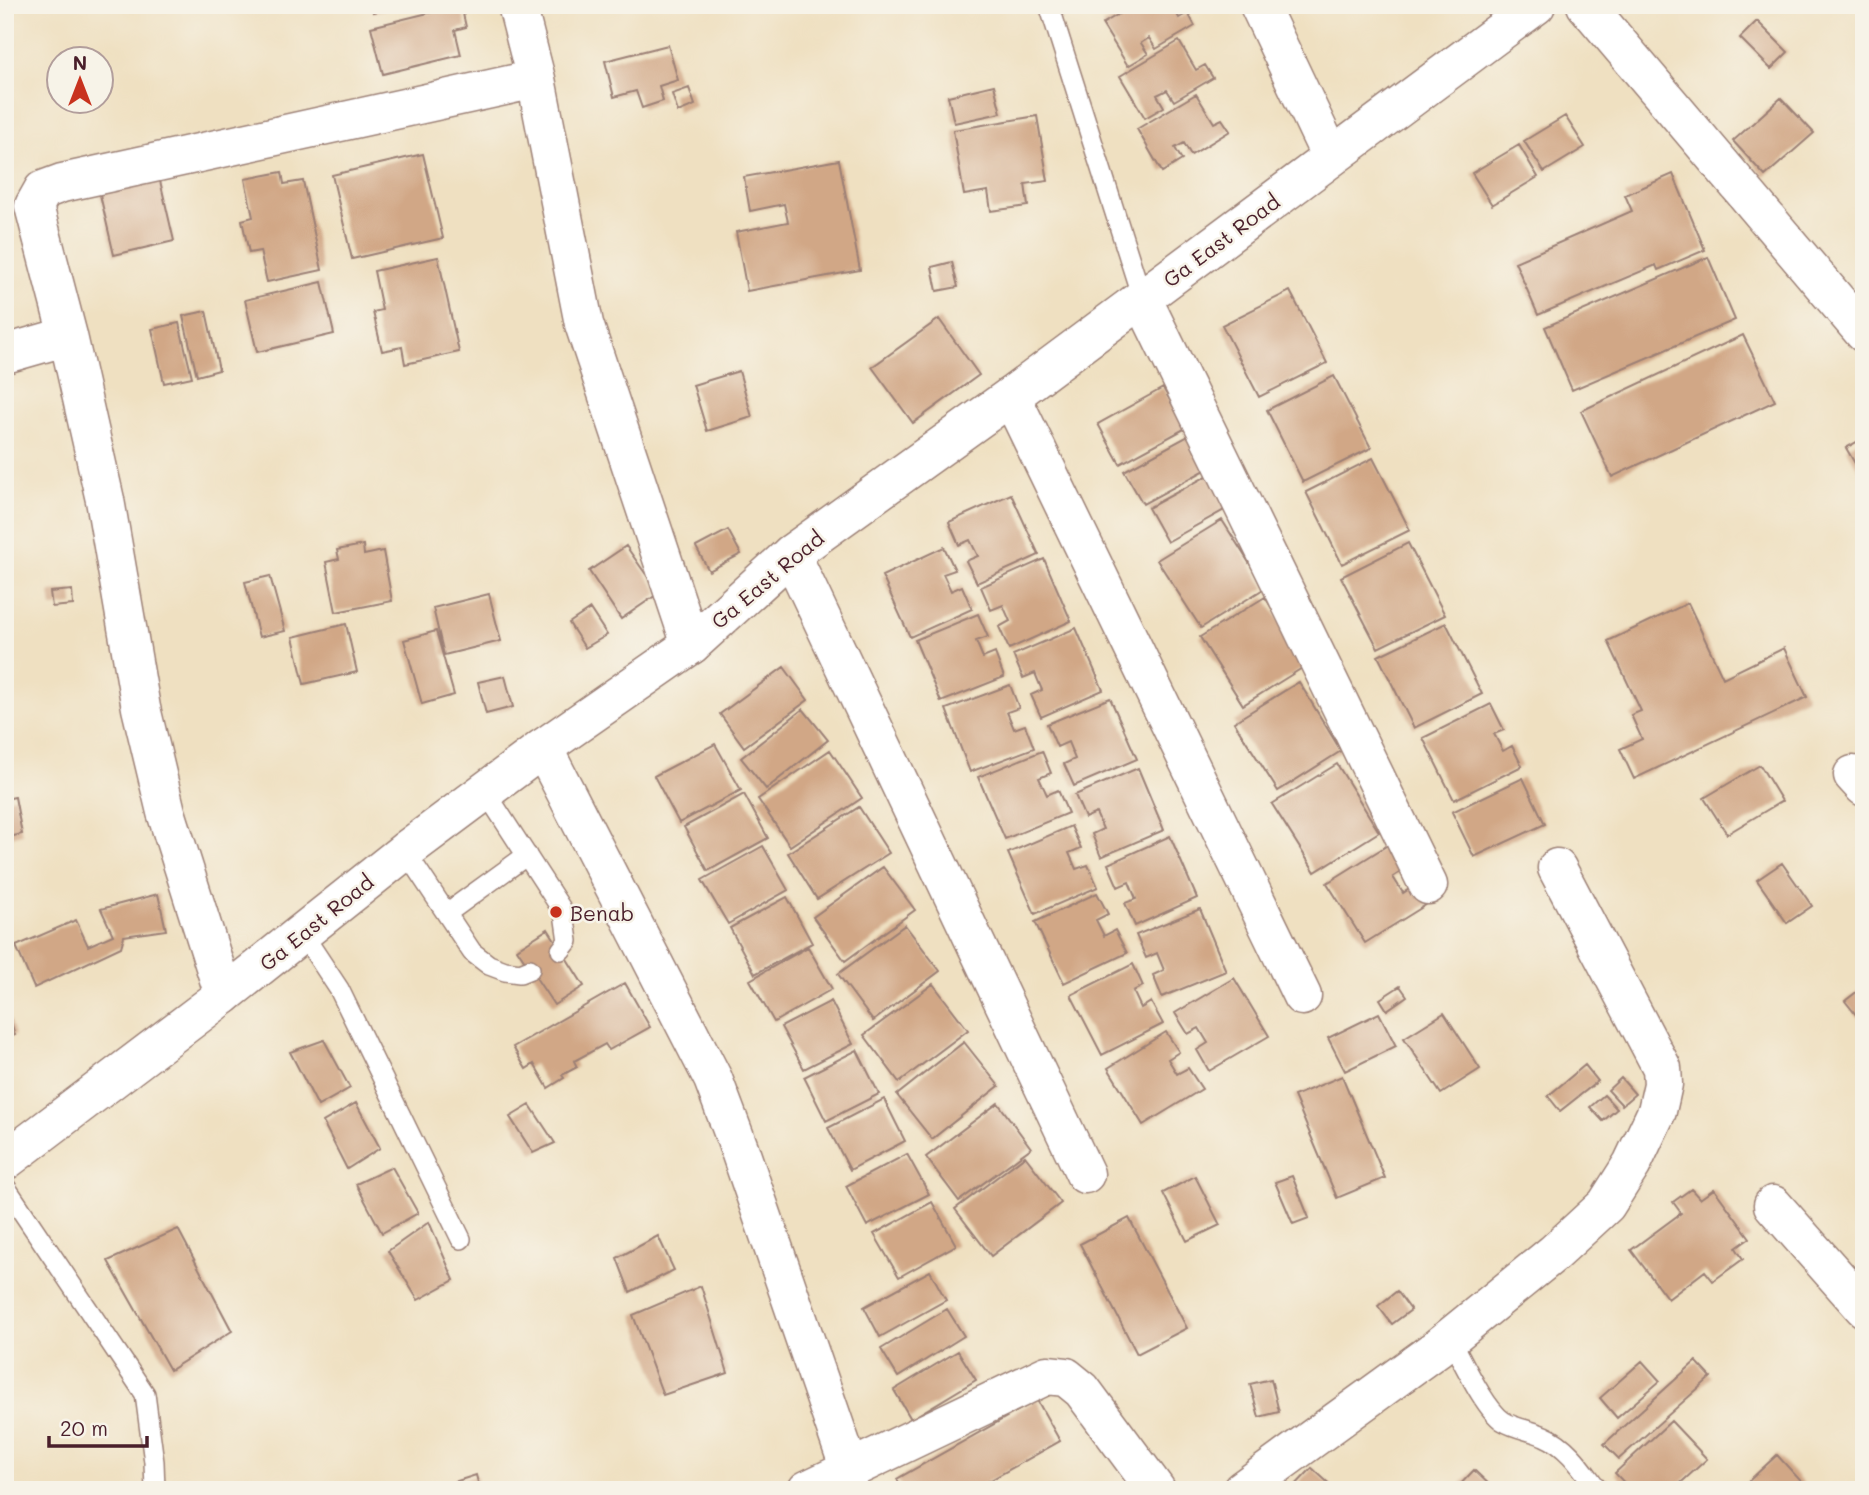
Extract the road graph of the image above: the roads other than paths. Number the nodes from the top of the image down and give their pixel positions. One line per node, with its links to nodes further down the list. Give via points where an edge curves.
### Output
1 (517, 5): 6 (street)
2 (1049, 5): 8 (lane)
3 (1259, 5): 7 (street)
4 (1536, 5): 7 (street, Ga East Road)
5 (1586, 5): 9 (street)
6 (536, 79): 10 (street, via 43,190 34,205 37,224); 14 (street, via 584,324)
7 (1331, 157): 8 (street, Ga East Road)
8 (1142, 298): 12 (street, Ga East Road); 20 (street)
9 (1864, 333)
10 (68, 336): 11 (street); 25 (street, via 105,500 153,760)
11 (5, 354)
12 (1011, 396): 13 (street, Ga East Road); 26 (street)
13 (791, 554): 14 (street, Ga East Road); 28 (street)
14 (691, 645): 15 (street, Ga East Road)
15 (543, 748): 16 (street, Ga East Road); 34 (street, via 713,1080)
16 (485, 791): 17 (street, Ga East Road); 18 (lane)
17 (405, 851): 21 (lane); 22 (street, Ga East Road)
18 (527, 855): 21 (lane); 23 (lane, via 564,913 568,941)
19 (1557, 868): 33 (street, via 1662,1068 1657,1111 1606,1205)
20 (1429, 885)
21 (447, 913): 24 (lane, via 472,952 489,965 520,973)
22 (302, 933): 25 (street, Ga East Road); 31 (lane, via 339,989)
23 (561, 950)
24 (530, 969)
25 (224, 995): 27 (street, Ga East Road)
26 (1302, 996)
27 (5, 1161)
28 (1086, 1174)
29 (5, 1186): 36 (lane, via 145,1394)
30 (1773, 1205): 32 (street)
31 (461, 1239)
32 (1864, 1308)
33 (1450, 1338): 38 (street); 39 (lane, via 1491,1411 1519,1429 1558,1444)
34 (850, 1470): 35 (street, via 1047,1375 1066,1377 1082,1390); 37 (street)
35 (1153, 1489)
36 (155, 1490)
37 (807, 1490)
38 (1242, 1490)
39 (1598, 1490)

